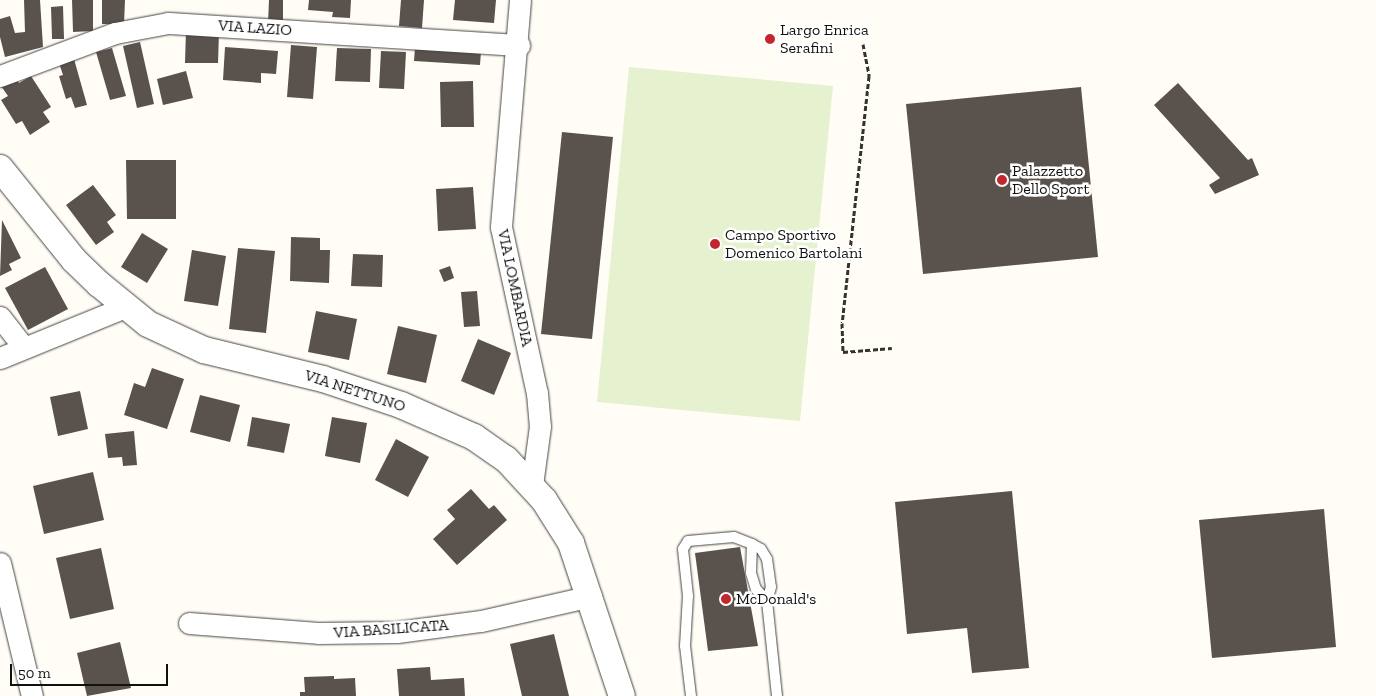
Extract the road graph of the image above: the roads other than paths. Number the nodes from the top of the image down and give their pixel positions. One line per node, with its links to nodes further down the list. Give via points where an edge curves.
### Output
1 (520, 0): 2 (street, VIA LOMBARDIA)
2 (519, 45): 3 (street, VIA LAZIO, via 168,23 115,33); 9 (street, VIA LOMBARDIA, via 501,227 538,401 540,426)
3 (0, 76)
4 (0, 168): 5 (street, VIA NETTUNO, via 74,260)
5 (125, 307): 7 (street); 9 (street, VIA NETTUNO, via 160,330 204,350 332,382 442,422 492,448)
6 (0, 318): 7 (street)
7 (24, 348): 8 (street)
8 (0, 358)
9 (532, 485): 12 (street, VIA NETTUNO, via 562,528)
10 (752, 544): 13 (lane, via 751,573 756,589); 13 (lane, via 761,549 767,559 771,587); 17 (lane, via 734,537 688,541 683,549 688,596 685,646)
11 (0, 563): 16 (street)
12 (591, 596): 14 (street, VIA BASILICATA, via 463,624 397,632 311,632); 15 (street, VIA NETTUNO)
13 (767, 601): 18 (lane)
14 (188, 623)
15 (623, 693)
16 (32, 696)
17 (692, 696)
18 (777, 696)

